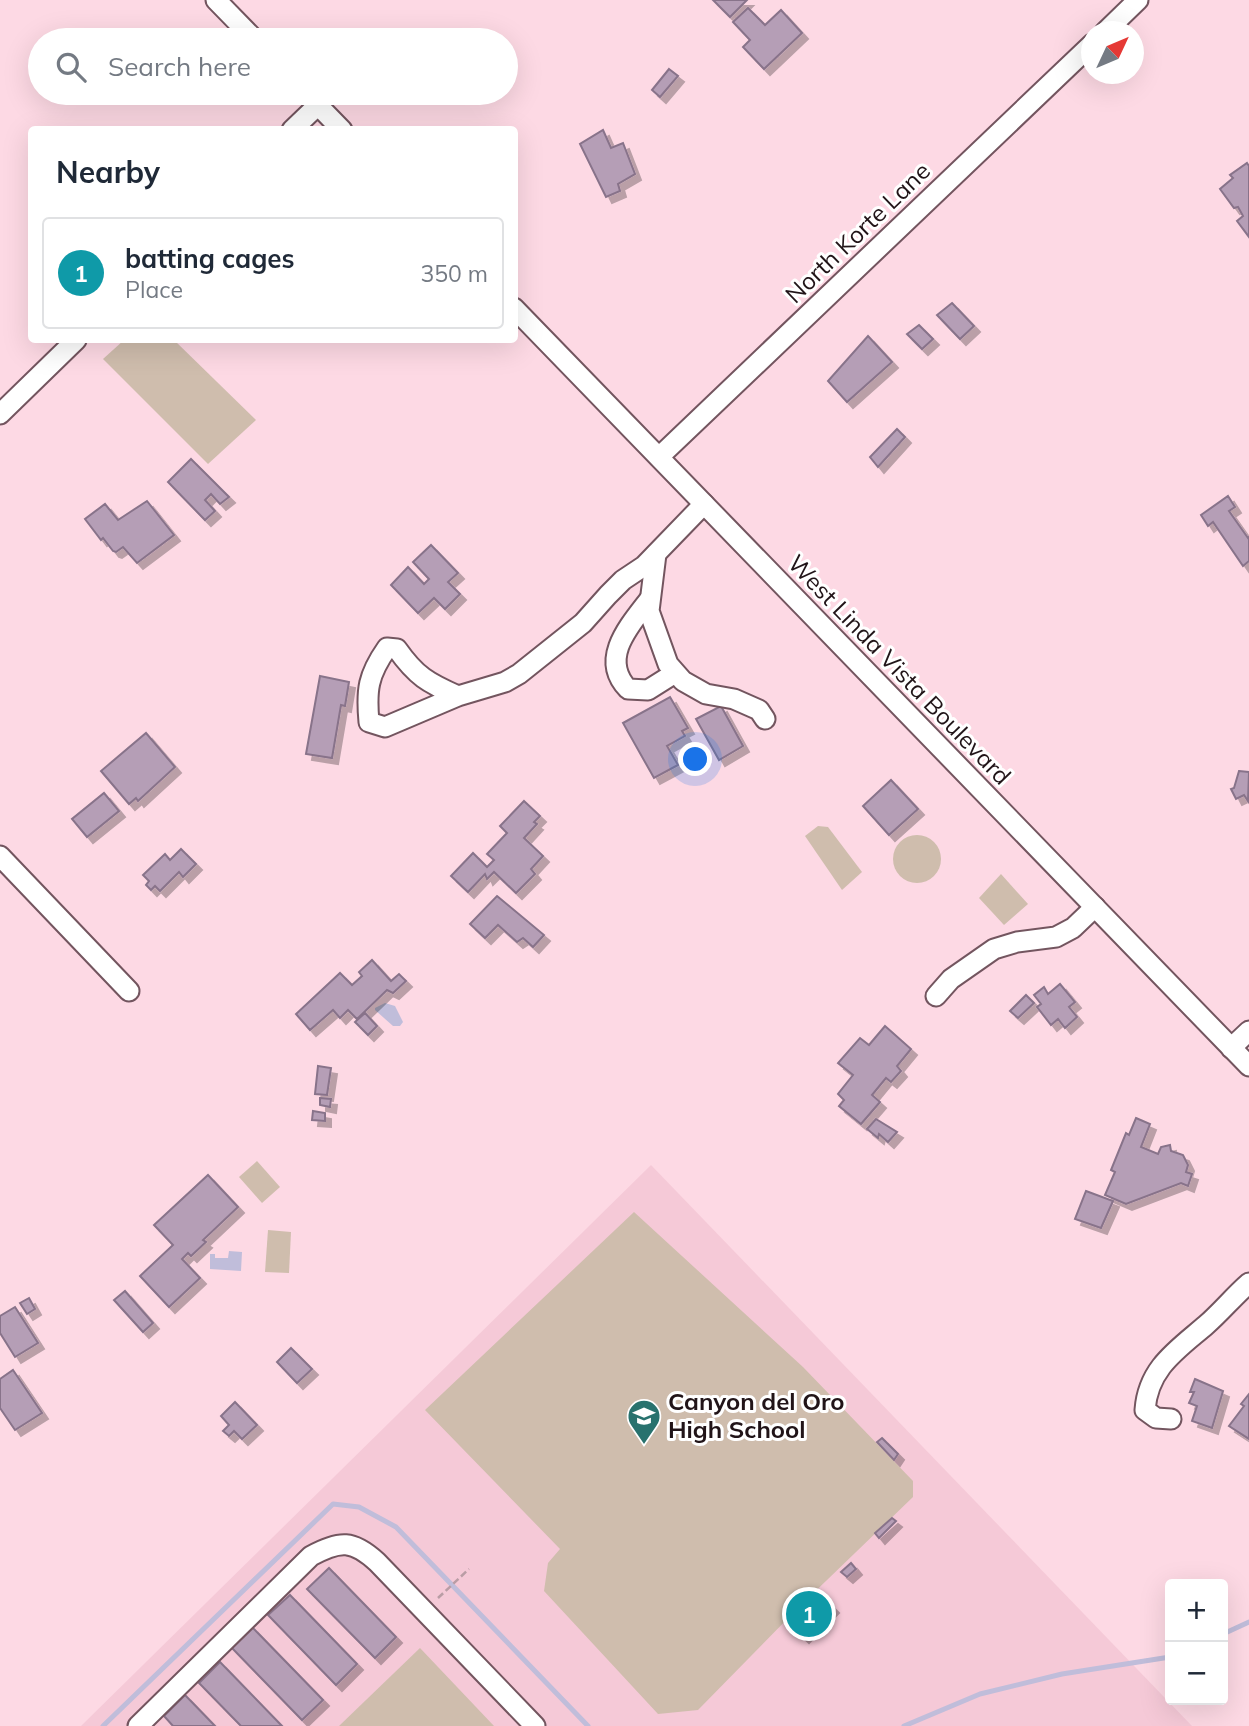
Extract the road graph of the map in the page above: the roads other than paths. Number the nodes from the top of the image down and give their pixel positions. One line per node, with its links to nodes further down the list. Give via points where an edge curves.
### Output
1 (216, 0): 4 (street)
2 (1138, 0): 3 (street)
3 (1116, 21)
4 (243, 28)
5 (1081, 54): 13 (street, North Korte Lane)
6 (308, 105): 8 (street)
7 (318, 105): 9 (street)
8 (295, 126)
9 (338, 126)
10 (518, 312): 13 (street, West Linda Vista Boulevard)
11 (73, 343): 12 (street)
12 (0, 414)
13 (659, 457): 14 (street, West Linda Vista Boulevard)
14 (704, 504): 15 (street); 21 (street, West Linda Vista Boulevard)
15 (656, 554): 16 (street); 18 (street, via 615,587 583,624 519,674)
16 (649, 600): 17 (street, via 655,631); 17 (street, via 619,646 614,663 618,679 628,689 648,690)
17 (675, 673): 19 (street, via 706,694 759,710)
18 (458, 696): 18 (street, via 384,727 369,722 366,696 373,668 387,648 397,649 428,684)
19 (765, 719)
20 (0, 856): 22 (street)
21 (1095, 907): 23 (street, via 1056,937 993,950 951,979); 25 (street, West Linda Vista Boulevard)
22 (129, 991)
23 (936, 996)
24 (1249, 1031): 25 (street)
25 (1231, 1048): 26 (street, West Linda Vista Boulevard)
26 (1249, 1066)
27 (1249, 1283): 28 (street, via 1162,1363 1146,1396 1145,1410 1156,1418)
28 (1171, 1419)
29 (138, 1726): 30 (street, via 311,1556 350,1544 377,1562)
30 (535, 1726)

